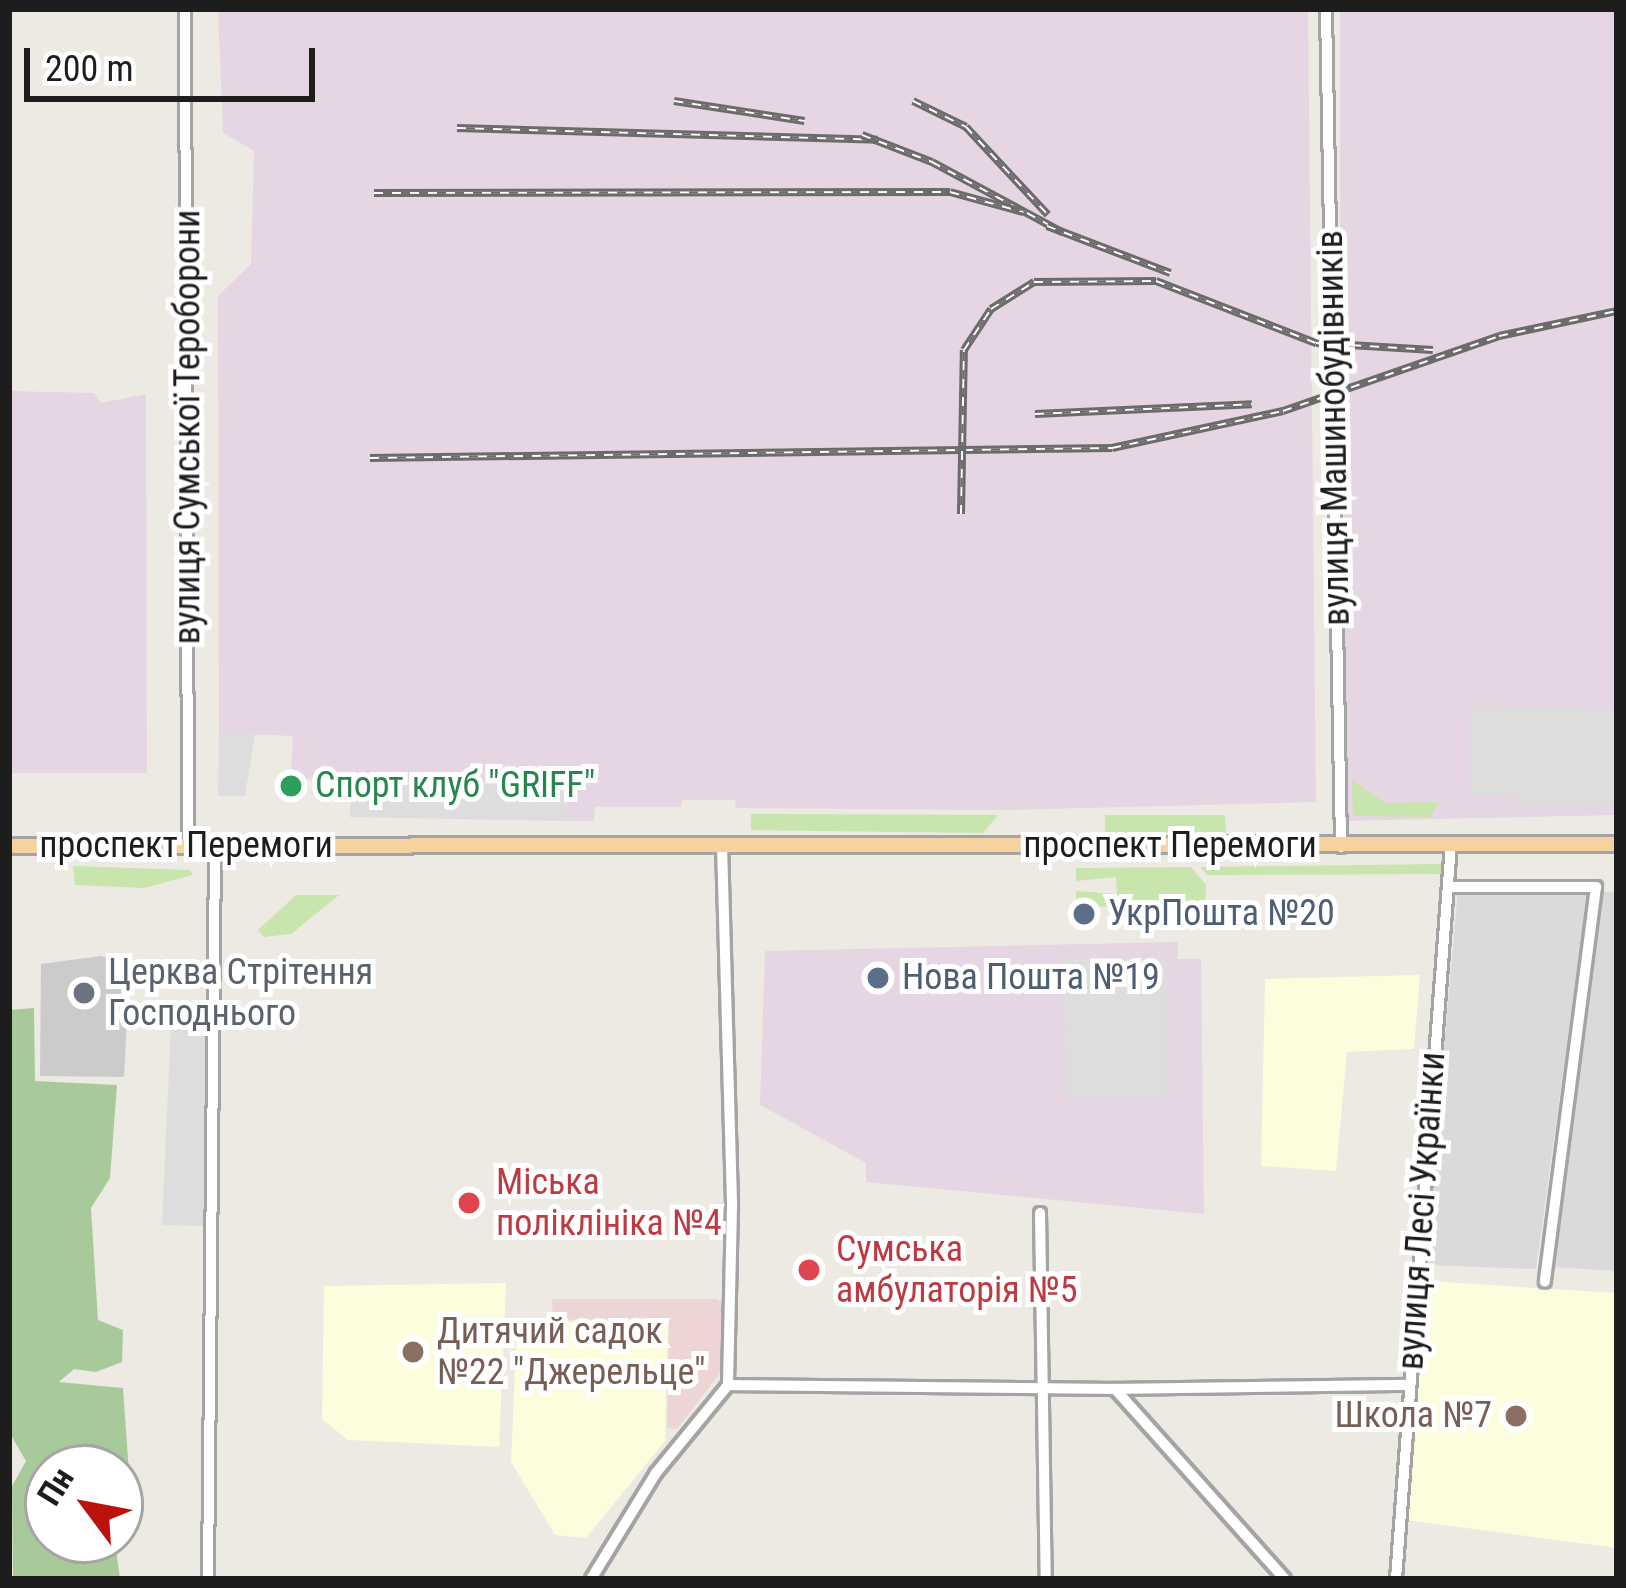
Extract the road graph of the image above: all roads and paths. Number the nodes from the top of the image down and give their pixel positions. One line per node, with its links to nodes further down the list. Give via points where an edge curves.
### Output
1 (185, 9): 5 (street, вулиця Сумської Тероборони)
2 (1325, 9): 9 (street, вулиця Машинобудівників)
3 (1451, 844): 4 (main road, проспект Перемоги); 9 (main road, проспект Перемоги); 10 (street, вулиця Лесі Українки)
4 (1617, 844)
5 (188, 845): 6 (main road, проспект Перемоги); 8 (main road, проспект Перемоги)
6 (215, 845): 7 (main road, проспект Перемоги); 17 (street)
7 (722, 845): 9 (main road, проспект Перемоги); 13 (street)
8 (9, 846)
9 (1341, 847)
10 (1448, 887): 12 (street, via 1596,887); 14 (street, вулиця Лесі Українки)
11 (1040, 1213): 15 (street)
12 (1545, 1282)
13 (728, 1385): 15 (street); 18 (street, via 656,1473)
14 (1408, 1385): 16 (street); 21 (street, вулиця Лесі Українки)
15 (1043, 1388): 16 (street); 19 (street)
16 (1115, 1389): 20 (street)
17 (208, 1579)
18 (591, 1579)
19 (1046, 1579)
20 (1285, 1579)
21 (1396, 1579)

